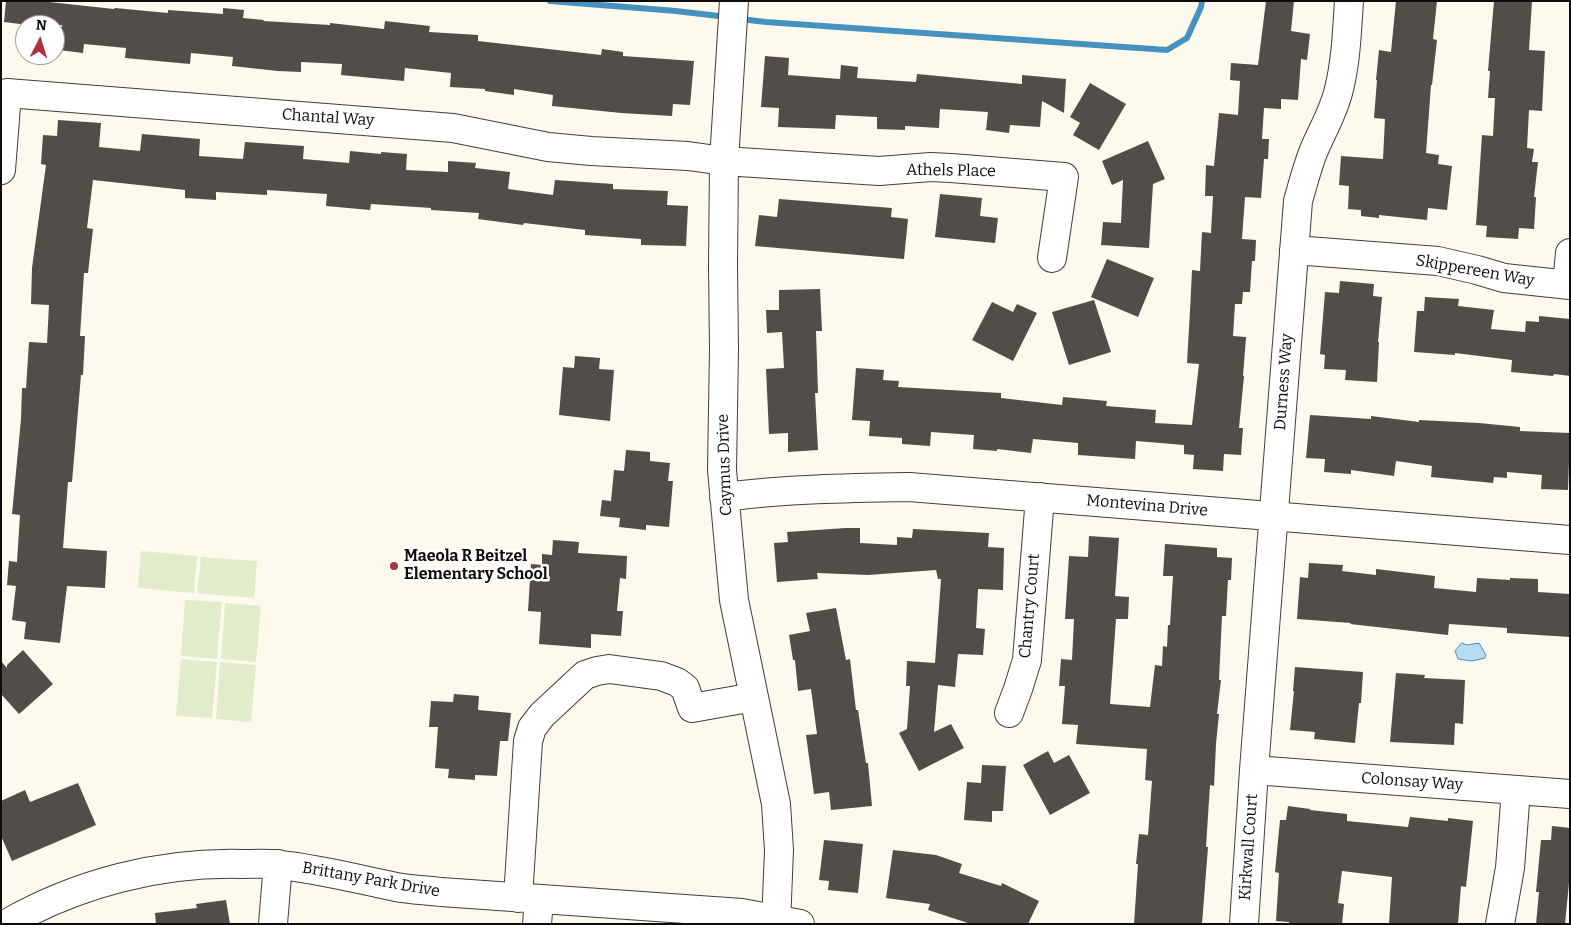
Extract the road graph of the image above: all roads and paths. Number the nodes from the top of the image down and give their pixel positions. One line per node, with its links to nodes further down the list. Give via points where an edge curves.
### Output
1 (734, 1): 3 (street, Caymus Drive)
2 (1349, 1): 5 (street, Durness Way, via 1339,90 1305,174 1298,201)
3 (724, 161): 4 (street, Chantal Way, via 548,147 453,128 7,94); 7 (street, Athels Place, via 879,172 951,168 1064,177); 9 (street, Caymus Drive)
4 (1, 170)
5 (1294, 250): 8 (street, Skippereen Way, via 1438,261 1504,278); 11 (street, Durness Way)
6 (1570, 253): 8 (street)
7 (1052, 258)
8 (1569, 284)
9 (724, 497): 10 (street, Montevina Drive, via 763,492 909,487); 13 (street, Caymus Drive, via 734,600)
10 (1040, 497): 11 (street, Montevina Drive); 14 (street, Chantry Court, via 1027,660)
11 (1274, 516): 12 (street, Montevina Drive); 15 (street, Durness Way)
12 (1570, 540)
13 (754, 697): 19 (street, via 692,708 678,682 661,676 609,669 585,675 548,708 532,728 526,754 523,826); 20 (street, Caymus Drive, via 776,804)
14 (1009, 713)
15 (1254, 770): 16 (street, Colonsay Way); 23 (street, Kirkwall Court)
16 (1516, 790): 17 (street, Colonsay Way); 24 (street, via 1510,868)
17 (1570, 794)
18 (278, 864): 19 (street, Brittany Park Drive, via 397,887); 21 (street, Brittany Park Drive, via 213,863 126,876 69,893); 22 (street)
19 (531, 907): 20 (street, Brittany Park Drive, via 742,913)
20 (784, 922)
21 (6, 924)
22 (273, 924)
23 (1244, 924)
24 (1500, 924)

